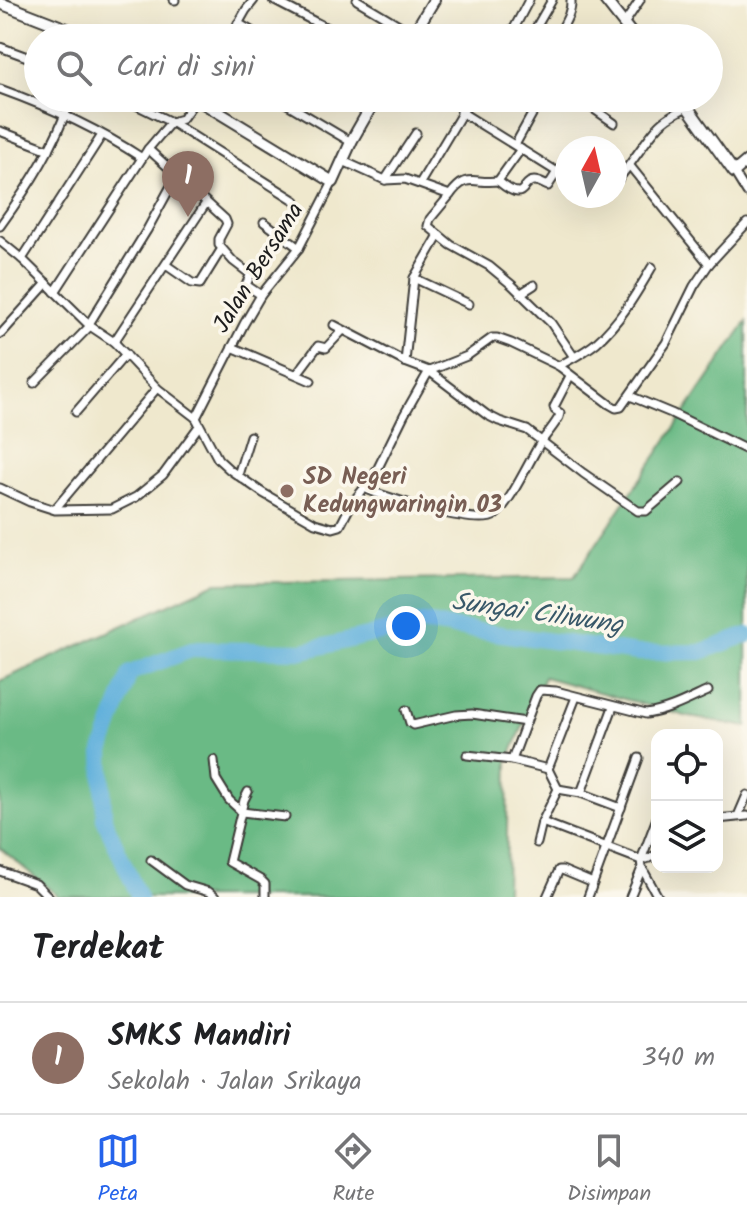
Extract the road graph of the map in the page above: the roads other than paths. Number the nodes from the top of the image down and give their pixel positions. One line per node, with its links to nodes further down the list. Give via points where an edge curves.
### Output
1 (245, 0): 13 (street)
2 (254, 0): 13 (street)
3 (273, 0): 12 (street)
4 (357, 0): 17 (street)
5 (434, 0): 18 (street)
6 (529, 0): 19 (street)
7 (552, 0): 20 (street)
8 (571, 0): 21 (street)
9 (605, 0): 22 (street)
10 (640, 0): 22 (street)
11 (0, 3): 15 (street)
12 (289, 4): 16 (street)
13 (246, 10): 14 (street)
14 (238, 23)
15 (54, 24)
16 (323, 24)
17 (400, 24)
18 (420, 24)
19 (516, 24)
20 (538, 24)
21 (564, 24)
22 (624, 24)
23 (0, 47): 24 (street)
24 (24, 56)
25 (0, 89): 26 (street)
26 (24, 99)
27 (58, 112): 39 (street)
28 (66, 112): 39 (street)
29 (151, 112): 40 (street)
30 (187, 112): 40 (street)
31 (219, 112): 60 (street)
32 (301, 112): 45 (street)
33 (366, 112): 45 (street)
34 (461, 112): 46 (street); 61 (street)
35 (534, 112): 46 (street)
36 (598, 112): 41 (street)
37 (674, 112): 52 (street)
38 (691, 112): 55 (street)
39 (65, 115): 44 (street); 48 (street)
40 (171, 122): 47 (street); 64 (street)
41 (614, 123)
42 (416, 133): 58 (street)
43 (1, 134): 48 (street)
44 (102, 135): 49 (street); 73 (street)
45 (351, 142): 50 (street)
46 (518, 147): 54 (street); 59 (street)
47 (148, 149): 49 (street); 56 (street)
48 (49, 150): 68 (street)
49 (142, 158): 80 (street)
50 (343, 161): 58 (street); 60 (street)
51 (747, 161): 55 (street)
52 (630, 166): 53 (street); 74 (street)
53 (627, 169)
54 (555, 171)
55 (734, 172): 62 (street)
56 (177, 175): 65 (street); 84 (street)
57 (555, 175): 59 (street, via 548,186 534,181 517,193)
58 (385, 180): 61 (street)
59 (498, 181): 63 (street, via 461,181)
60 (333, 182): 71 (street, Jalan Bersama)
61 (420, 183): 63 (street)
62 (747, 193)
63 (450, 195): 69 (street, via 428,226)
64 (296, 201)
65 (206, 203): 72 (street, via 227,224 219,239); 75 (street)
66 (264, 222): 71 (street)
67 (747, 223): 74 (street)
68 (0, 226)
69 (439, 235): 77 (street); 81 (street, via 489,266)
70 (0, 241): 73 (street)
71 (299, 248): 82 (street, Jalan Bersama)
72 (221, 250): 75 (street, via 200,284); 82 (street, via 250,274 246,285)
73 (22, 259): 78 (street)
74 (709, 264): 100 (street)
75 (166, 265): 88 (street)
76 (652, 267): 91 (street, via 625,312 594,345)
77 (414, 278): 83 (street); 92 (street)
78 (47, 283): 80 (street); 87 (street)
79 (534, 285): 81 (street)
80 (55, 292): 84 (street)
81 (520, 294): 91 (street)
82 (261, 295): 89 (street, Jalan Bersama)
83 (469, 304)
84 (90, 325): 88 (street); 98 (street)
85 (334, 325): 86 (street)
86 (343, 330): 92 (street); 95 (street, via 326,348 318,346)
87 (1, 334)
88 (114, 342): 90 (street)
89 (232, 347): 95 (street); 102 (street, Jalan Bersama)
90 (126, 354): 99 (street); 101 (street)
91 (574, 357): 93 (street)
92 (405, 362): 94 (street)
93 (559, 366): 94 (street, via 497,338); 96 (street)
94 (429, 371): 104 (street, via 487,415); 109 (street)
95 (297, 374): 97 (street)
96 (570, 376): 100 (street, via 616,408); 104 (street, via 554,407 559,417)
97 (311, 381)
98 (34, 383)
99 (157, 388): 102 (street); 110 (street)
100 (630, 396): 105 (street)
101 (76, 412)
102 (198, 422): 106 (street, via 218,459); 110 (street, Jalan Bersama, via 163,475 125,504)
103 (250, 436): 106 (street)
104 (542, 441): 107 (street, via 638,511 646,511); 109 (street, via 492,518 430,510)
105 (747, 450)
106 (238, 475): 109 (street, via 303,517 333,528 340,526)
107 (680, 482)
108 (0, 488): 110 (street)
109 (364, 488)
110 (55, 510)
111 (708, 691): 113 (street, via 656,713)
112 (576, 697): 113 (street); 115 (street, via 540,690); 120 (street)
113 (613, 707): 123 (street)
114 (406, 710): 115 (street, via 416,726 472,714)
115 (526, 722): 119 (street)
116 (467, 755): 119 (street)
117 (639, 758): 125 (street)
118 (214, 760): 126 (street, via 216,779)
119 (512, 760): 120 (street)
120 (548, 769): 121 (street)
121 (558, 789): 123 (street); 131 (street)
122 (248, 792): 126 (street)
123 (581, 793): 125 (street)
124 (747, 795): 127 (street)
125 (621, 808): 134 (street)
126 (242, 812): 129 (street); 142 (street, via 229,862 261,880)
127 (738, 816): 128 (street); 130 (street)
128 (747, 816)
129 (285, 817)
130 (723, 818)
131 (542, 822): 133 (street); 134 (street)
132 (651, 836): 137 (street)
133 (537, 843)
134 (606, 845): 137 (street); 139 (street)
135 (651, 857): 137 (street)
136 (151, 860): 141 (street, via 185,885)
137 (642, 864): 145 (street); 146 (street)
138 (1, 875): 140 (street, via 36,884)
139 (593, 883): 143 (street, via 562,870); 144 (street)
140 (49, 897)
141 (215, 897)
142 (265, 897)
143 (547, 897)
144 (588, 897)
145 (630, 897)
146 (658, 897)

